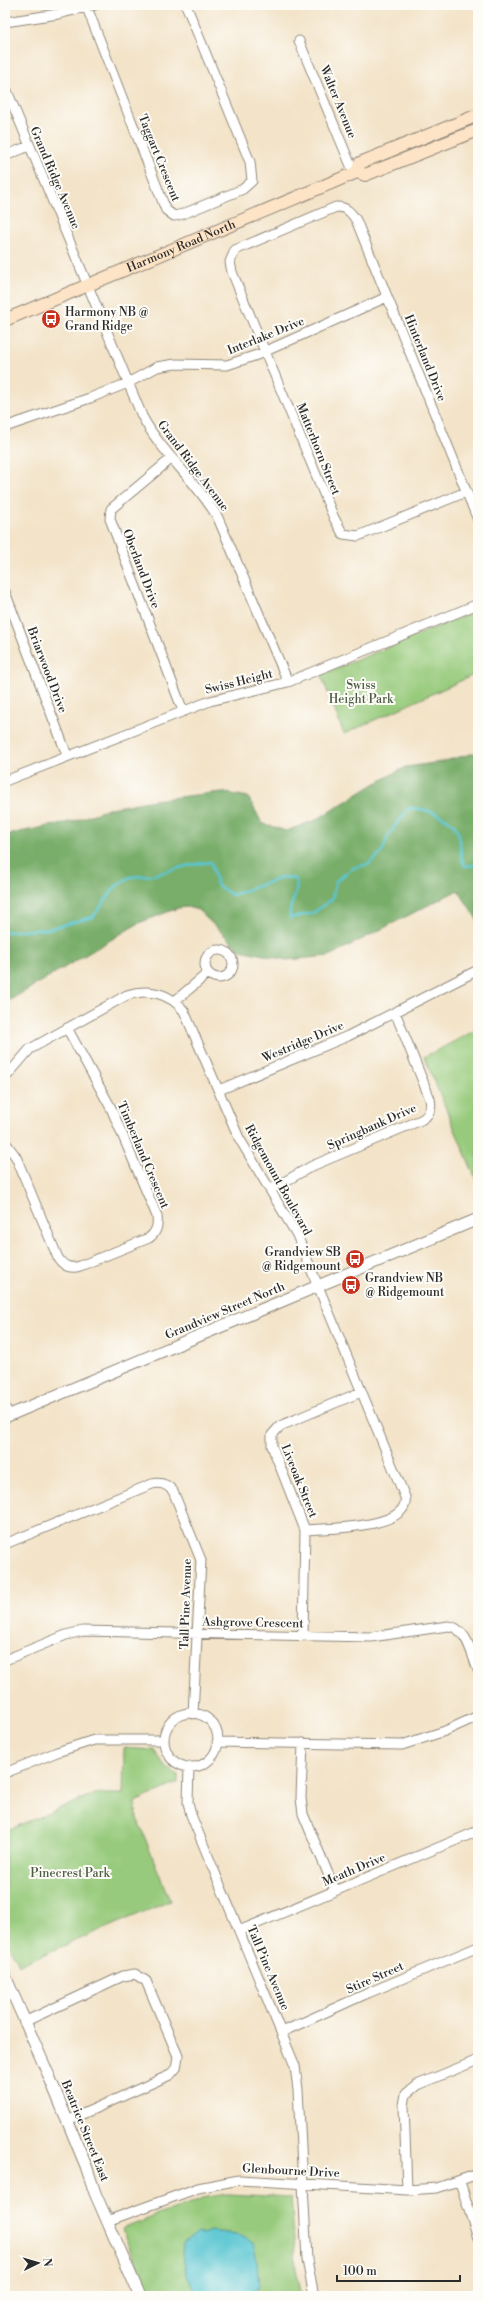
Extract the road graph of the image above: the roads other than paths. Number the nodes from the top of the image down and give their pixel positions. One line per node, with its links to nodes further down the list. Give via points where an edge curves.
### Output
1 (186, 5): 2 (street, Taggart Crescent, via 250,162 252,181 243,188 174,216 166,210)
2 (89, 6): 3 (street)
3 (5, 22)
4 (299, 41): 10 (street, Walter Avenue)
5 (5, 86): 8 (street, Grand Ridge Avenue)
6 (478, 115): 10 (main road, Harmony Road North, via 360,163)
7 (478, 130): 10 (main road, Harmony Road North, via 365,174)
8 (29, 146): 9 (street); 12 (street, Grand Ridge Avenue)
9 (5, 156)
10 (356, 172): 12 (main road, Harmony Road North)
11 (346, 207): 13 (street, Hinterland Drive, via 356,220); 15 (street, Matterhorn Street, via 336,207 235,250 230,262 232,272)
12 (88, 287): 14 (main road, Harmony Road North); 16 (street, Grand Ridge Avenue)
13 (387, 297): 15 (street, Interlake Drive); 19 (street, Hinterland Drive)
14 (5, 320)
15 (265, 351): 16 (street, Interlake Drive, via 227,365 176,364 157,367); 19 (street, Matterhorn Street, via 334,518 344,534 358,536)
16 (128, 382): 17 (street); 18 (street, Grand Ridge Avenue, via 147,426)
17 (5, 427)
18 (172, 458): 23 (street, Grand Ridge Avenue, via 218,518); 24 (street, Oberland Drive, via 111,509 110,519)
19 (466, 492): 20 (street, Hinterland Drive)
20 (478, 520)
21 (5, 592): 25 (street, Briarwood Drive)
22 (478, 604): 23 (street, Swiss Height)
23 (288, 682): 24 (street, Swiss Height, via 210,701)
24 (183, 711): 25 (street, Swiss Height)
25 (67, 755): 26 (street, Swiss Height)
26 (5, 780)
27 (478, 962): 28 (street)
28 (478, 969): 31 (street, Westridge Drive)
29 (208, 973): 30 (street)
30 (175, 1001): 32 (street, via 154,992 133,993); 34 (street, Ridgemount Boulevard, via 188,1019)
31 (395, 1012): 34 (street, Westridge Drive, via 348,1036); 36 (street, Springbank Drive, via 430,1099 429,1114 421,1120 312,1166)
32 (67, 1028): 33 (street, via 27,1052); 35 (street, Timberland Crescent, via 111,1108 156,1216 155,1232 149,1238 80,1266 64,1265 58,1258 16,1157)
33 (5, 1078)
34 (219, 1090): 36 (street, Ridgemount Boulevard, via 239,1138)
35 (5, 1142)
36 (270, 1190): 38 (street, Ridgemount Boulevard, via 294,1230)
37 (478, 1219): 38 (street, Grandview Street North)
38 (317, 1286): 39 (street, Ridgemount Boulevard); 40 (street, Grandview Street North)
39 (361, 1392): 41 (street, Liveoak Street, via 280,1426 272,1435 272,1446); 41 (street, Ridgemount Boulevard, via 406,1501 404,1507 398,1514 374,1524)
40 (6, 1414)
41 (305, 1530): 44 (street, Liveoak Street)
42 (5, 1544): 43 (street, Tall Pine Avenue, via 152,1484 159,1482 167,1485 173,1491 201,1560)
43 (197, 1634): 44 (street, Ashgrove Crescent); 45 (street, Ashgrove Crescent, via 79,1632); 47 (street, Tall Pine Avenue)
44 (303, 1636): 46 (street, Ashgrove Crescent, via 378,1637 451,1626 462,1632)
45 (5, 1660)
46 (478, 1670)
47 (193, 1714): 49 (street, via 186,1714 173,1721 168,1726); 50 (street, via 210,1723)
48 (478, 1716): 51 (street, via 407,1745)
49 (164, 1740): 52 (street, via 165,1748 172,1759 182,1766); 53 (street, via 94,1740)
50 (217, 1742): 51 (street); 52 (street, via 212,1757 205,1763)
51 (303, 1743): 55 (street, via 303,1814)
52 (189, 1767): 56 (street, Tall Pine Avenue, via 189,1811)
53 (5, 1773)
54 (478, 1831): 55 (street, Meath Drive)
55 (335, 1890): 56 (street, Meath Drive)
56 (239, 1931): 60 (street, Tall Pine Avenue)
57 (478, 1947): 60 (street, Stire Street)
58 (5, 1976): 59 (street, Beatrice Street East)
59 (24, 2022): 62 (street, Beatrice Street East); 62 (street, via 123,1976 135,1974 146,1981 178,2056 176,2068 170,2075)
60 (282, 2032): 65 (street, Tall Pine Avenue, via 298,2082)
61 (478, 2060): 66 (street, via 417,2085 406,2094 404,2105)
62 (68, 2121): 67 (street, Beatrice Street East)
63 (478, 2174): 64 (street, Glenbourne Drive)
64 (460, 2182): 66 (street, Glenbourne Drive, via 437,2188); 68 (street)
65 (302, 2184): 66 (street, Glenbourne Drive); 67 (street, Glenbourne Drive, via 239,2180 198,2188); 70 (street, Tall Pine Avenue, via 307,2260)
66 (407, 2190)
67 (107, 2222): 69 (street, Beatrice Street East)
68 (478, 2238)
69 (140, 2296)
70 (314, 2296)

